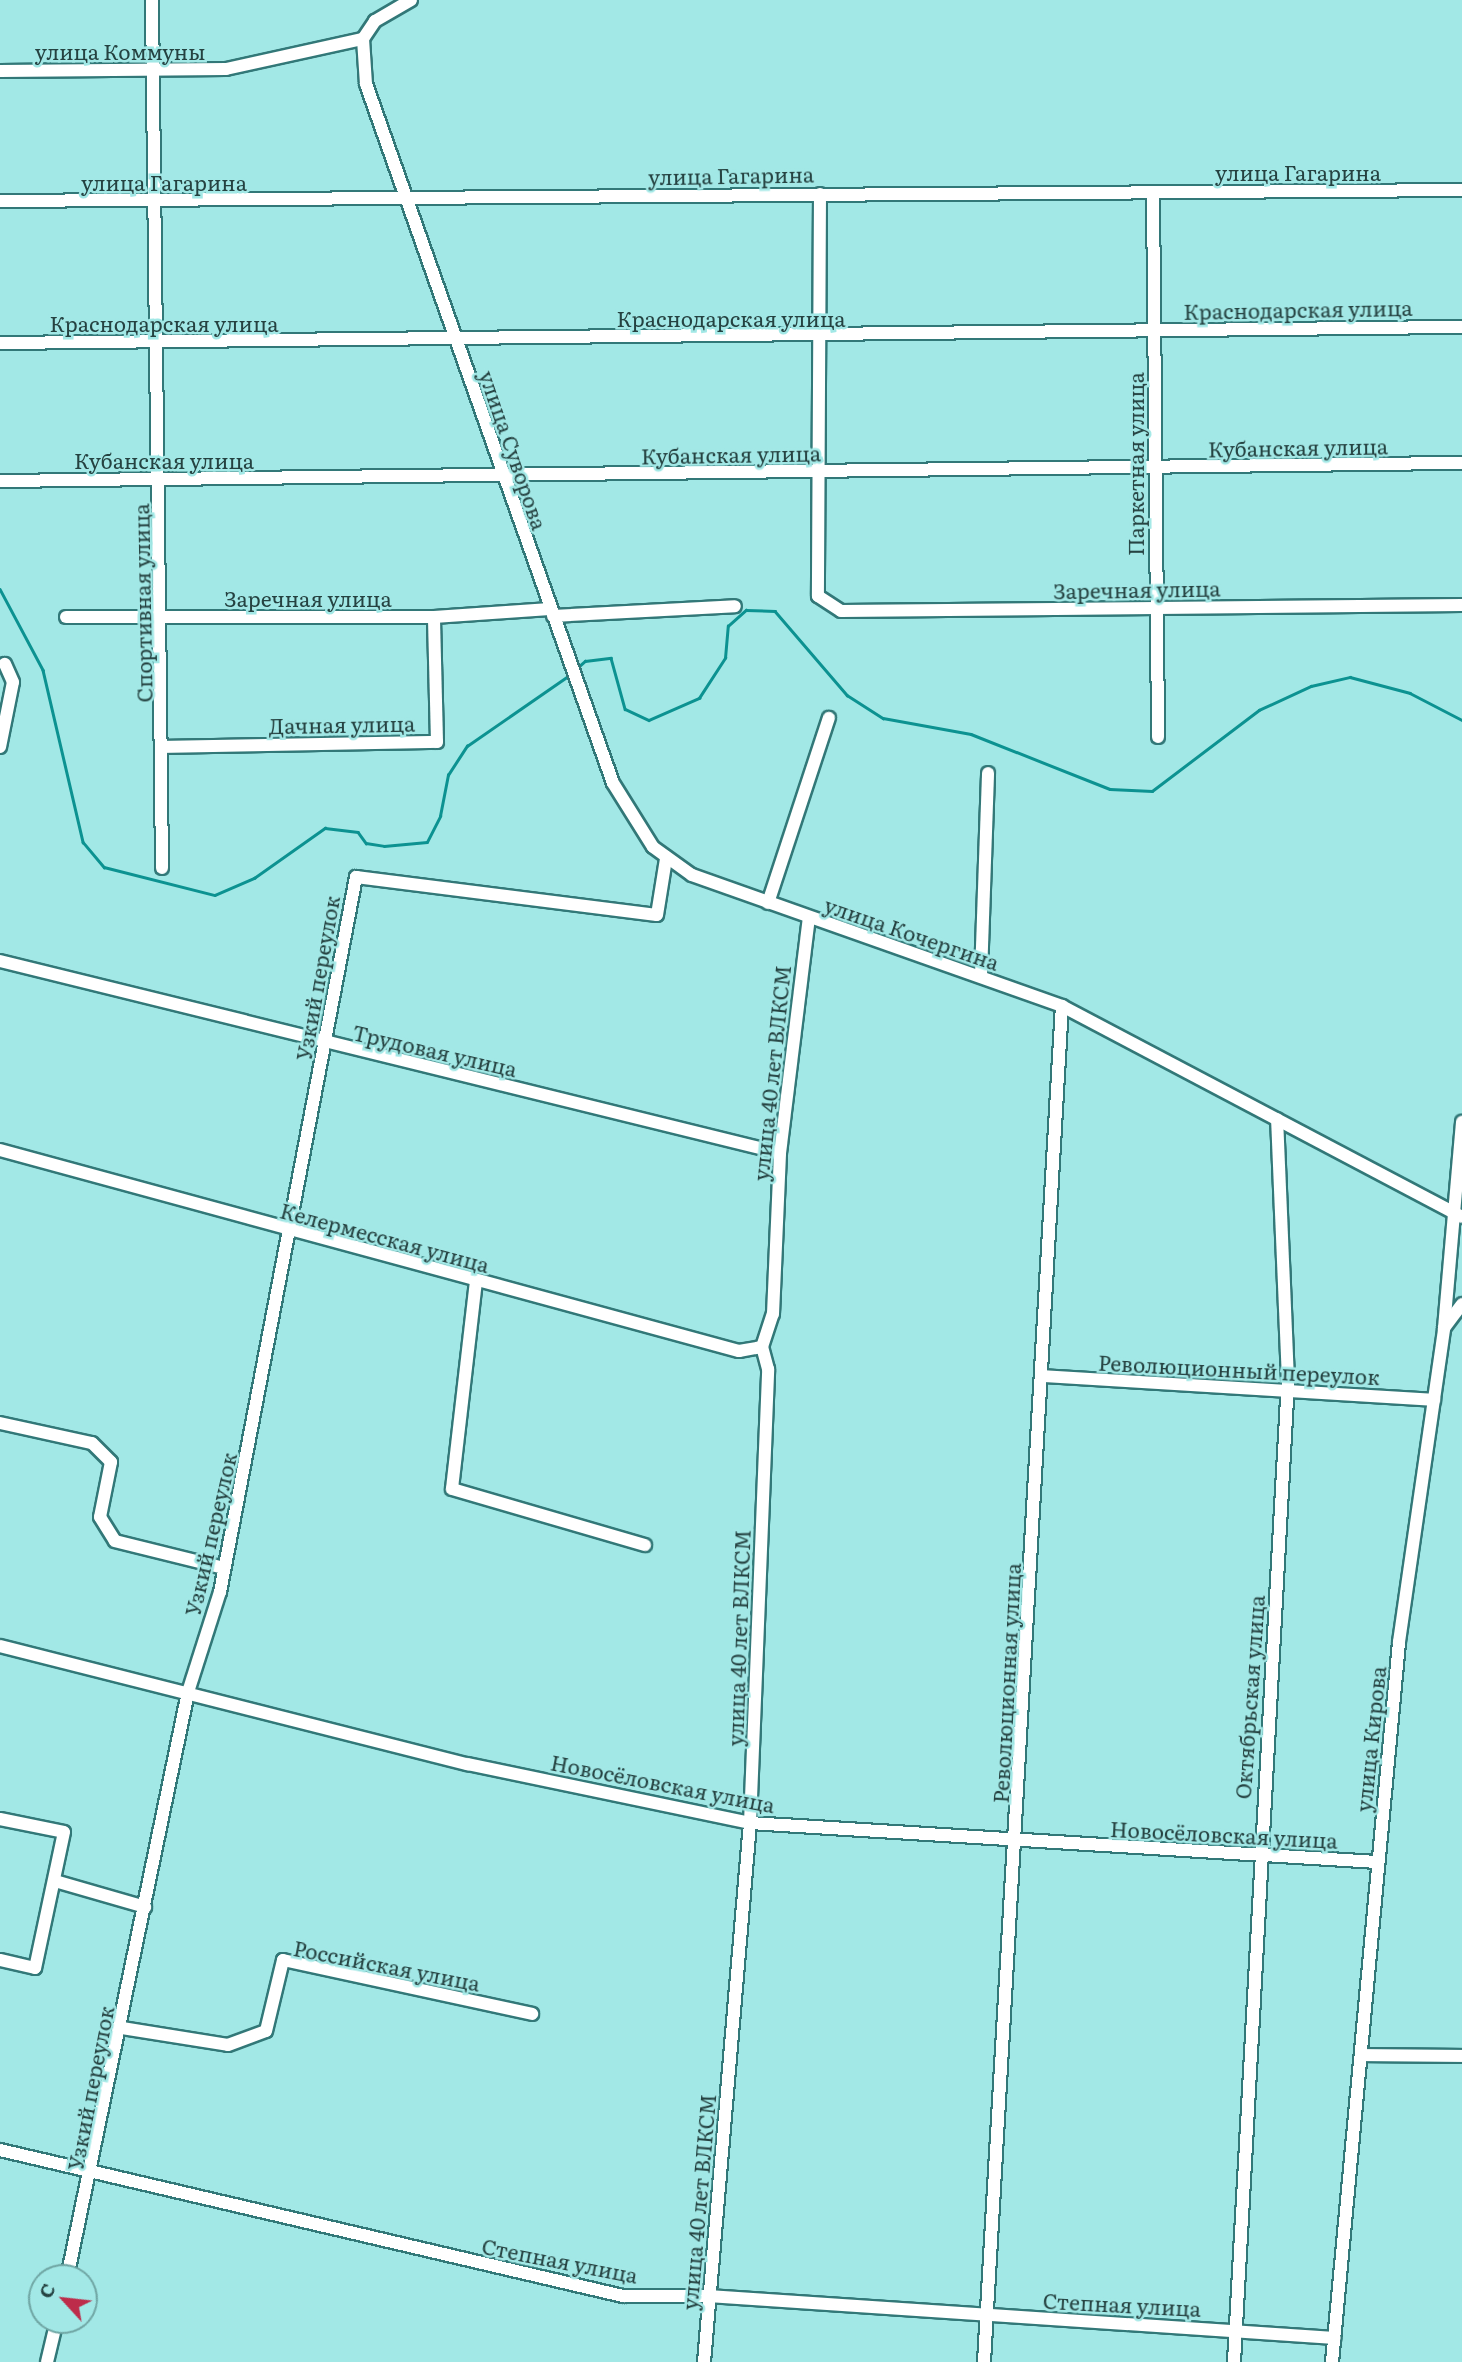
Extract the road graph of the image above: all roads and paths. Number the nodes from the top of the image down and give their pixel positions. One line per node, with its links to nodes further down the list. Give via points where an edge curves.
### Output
1 (152, 0): 5 (street, Спортивная улица)
2 (411, 0): 3 (street, via 375,21)
3 (363, 39): 5 (street, улица Коммуны, via 226,69); 9 (street, улица Суворова, via 366,85)
4 (0, 71): 5 (street, улица Коммуны)
5 (151, 74): 11 (street, Спортивная улица)
6 (1462, 190): 7 (street, улица Гагарина)
7 (1153, 192): 8 (street, улица Гагарина); 13 (street, Паркетная улица)
8 (820, 194): 9 (street, улица Гагарина); 15 (street)
9 (404, 198): 11 (street, улица Гагарина); 14 (street, улица Суворова)
10 (0, 201): 11 (street, улица Гагарина)
11 (156, 202): 17 (street, Спортивная улица)
12 (1462, 327): 13 (street, Краснодарская улица)
13 (1154, 329): 15 (street, Краснодарская улица); 19 (street, Паркетная улица)
14 (455, 338): 15 (street, Краснодарская улица); 17 (street, Краснодарская улица); 21 (street, улица Суворова)
15 (821, 338): 20 (street)
16 (0, 343): 17 (street, Краснодарская улица)
17 (160, 344): 22 (street, Спортивная улица)
18 (1462, 463): 19 (street, Кубанская улица)
19 (1157, 469): 20 (street, Кубанская улица); 26 (street, Паркетная улица)
20 (822, 472): 21 (street, Кубанская улица); 26 (street, Заречная улица, via 818,596 841,611)
21 (503, 476): 22 (street, Кубанская улица); 27 (street, улица Суворова)
22 (159, 480): 23 (street, Кубанская улица); 29 (street, Спортивная улица)
23 (0, 481)
24 (1462, 605): 26 (street, Заречная улица)
25 (735, 606): 27 (street, Заречная улица)
26 (1152, 608): 33 (street, Паркетная улица)
27 (552, 612): 30 (street, Заречная улица); 37 (street, улица Суворова, via 631,819)
28 (66, 617): 29 (street, Заречная улица)
29 (161, 617): 30 (street, Заречная улица); 35 (street, Спортивная улица)
30 (435, 617): 35 (street, Дачная улица, via 437,741)
31 (5, 664): 34 (street, via 13,682)
32 (829, 718): 39 (street)
33 (1158, 737)
34 (0, 747)
35 (165, 747): 38 (street, Спортивная улица)
36 (988, 773): 42 (street)
37 (666, 859): 39 (street, улица Кочергина); 44 (street, Узкий переулок, via 657,915 355,877)
38 (162, 869)
39 (768, 903): 40 (street, улица Кочергина)
40 (809, 918): 42 (street, улица Кочергина); 48 (street, улица 40 лет ВЛКСМ)
41 (0, 961): 44 (street, Трудовая улица)
42 (981, 975): 43 (street, улица Кочергина)
43 (1062, 1006): 45 (street, улица Кочергина); 55 (street, Революционная улица)
44 (324, 1044): 48 (street, Трудовая улица); 50 (street, Узкий переулок)
45 (1277, 1119): 49 (street, улица Кочергина); 56 (street, Октябрьская улица)
46 (1462, 1122): 49 (street, улица Кирова)
47 (0, 1150): 50 (street, Келермесская улица)
48 (780, 1153): 54 (street, улица 40 лет ВЛКСМ, via 773,1314)
49 (1459, 1217): 53 (street, улица Кирова)
50 (292, 1233): 51 (street, Келермесская улица); 60 (street, Узкий переулок)
51 (476, 1281): 54 (street, Келермесская улица, via 740,1351); 59 (street, via 452,1489)
52 (1462, 1304): 53 (street)
53 (1444, 1328): 57 (street, улица Кирова)
54 (762, 1347): 64 (street, улица 40 лет ВЛКСМ, via 768,1369)
55 (1042, 1376): 56 (street, Революционный переулок); 65 (street, Революционная улица)
56 (1287, 1390): 57 (street, Революционный переулок); 66 (street, Октябрьская улица)
57 (1434, 1400): 67 (street, улица Кирова)
58 (0, 1423): 60 (street, via 92,1443 111,1462 100,1517 115,1541)
59 (645, 1545)
60 (225, 1568): 62 (street, Узкий переулок)
61 (0, 1646): 62 (street, Новосёловская улица)
62 (188, 1692): 64 (street, Новосёловская улица, via 468,1763); 69 (street, Узкий переулок)
63 (0, 1819): 68 (street, via 64,1832)
64 (750, 1823): 65 (street, Новосёловская улица); 78 (street, улица 40 лет ВЛКСМ)
65 (1017, 1841): 66 (street, Новосёловская улица); 79 (street, Революционная улица)
66 (1258, 1855): 67 (street, Новосёловская улица); 80 (street, Октябрьская улица)
67 (1376, 1861): 73 (street, улица Кирова)
68 (55, 1881): 69 (street); 70 (street, via 35,1968)
69 (145, 1907): 72 (street, Узкий переулок)
70 (0, 1960)
71 (532, 2014): 72 (street, Российская улица, via 283,1961 266,2031 228,2045)
72 (122, 2028): 76 (street, Узкий переулок)
73 (1361, 2055): 74 (street); 82 (street, улица Кирова)
74 (1462, 2056)
75 (0, 2150): 76 (street, Степная улица)
76 (93, 2172): 77 (street, Узкий переулок); 78 (street, Степная улица, via 589,2289)
77 (70, 2264)
78 (708, 2296): 79 (street, Степная улица); 84 (street, улица 40 лет ВЛКСМ)
79 (987, 2316): 80 (street, Степная улица); 85 (street, Революционная улица)
80 (1236, 2329): 82 (street, Степная улица); 86 (street, Октябрьская улица)
81 (54, 2334): 83 (street)
82 (1335, 2338): 87 (street, улица Кирова)
83 (47, 2362)
84 (704, 2362)
85 (984, 2362)
86 (1234, 2362)
87 (1332, 2362)

